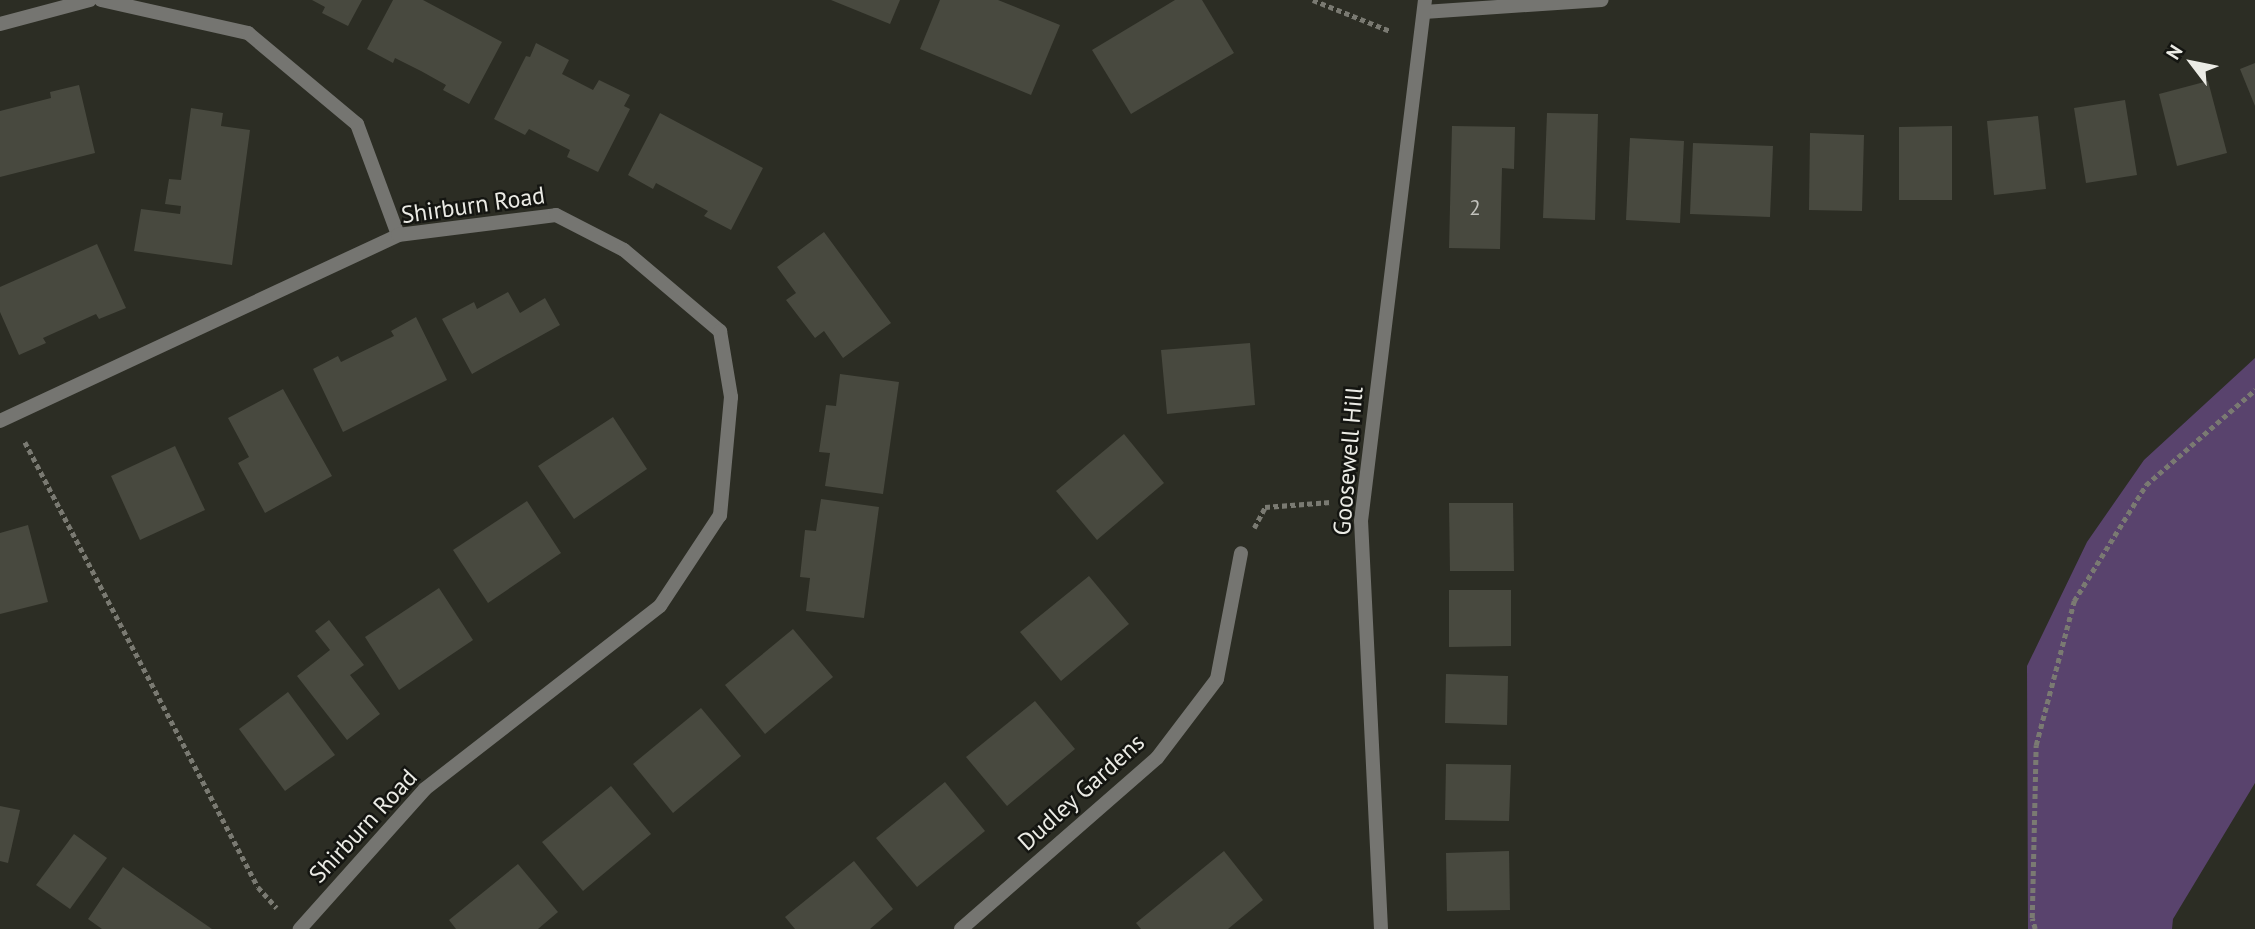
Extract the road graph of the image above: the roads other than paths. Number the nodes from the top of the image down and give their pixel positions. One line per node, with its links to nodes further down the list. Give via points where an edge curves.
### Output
1 (90, 0): 5 (street)
2 (100, 0): 6 (street, via 248,33 357,124)
3 (1602, 0): 4 (street)
4 (1424, 6): 11 (street, Goosewell Hill, via 1361,522)
5 (0, 24)
6 (398, 236): 7 (street, Shirburn Road); 9 (street, Shirburn Road, via 556,215 624,250 720,331 731,397 720,515 660,606 425,789)
7 (6, 419)
8 (1241, 553): 10 (street, Dudley Gardens, via 1217,679 1157,758)
9 (300, 929)
10 (961, 929)
11 (1381, 929)

